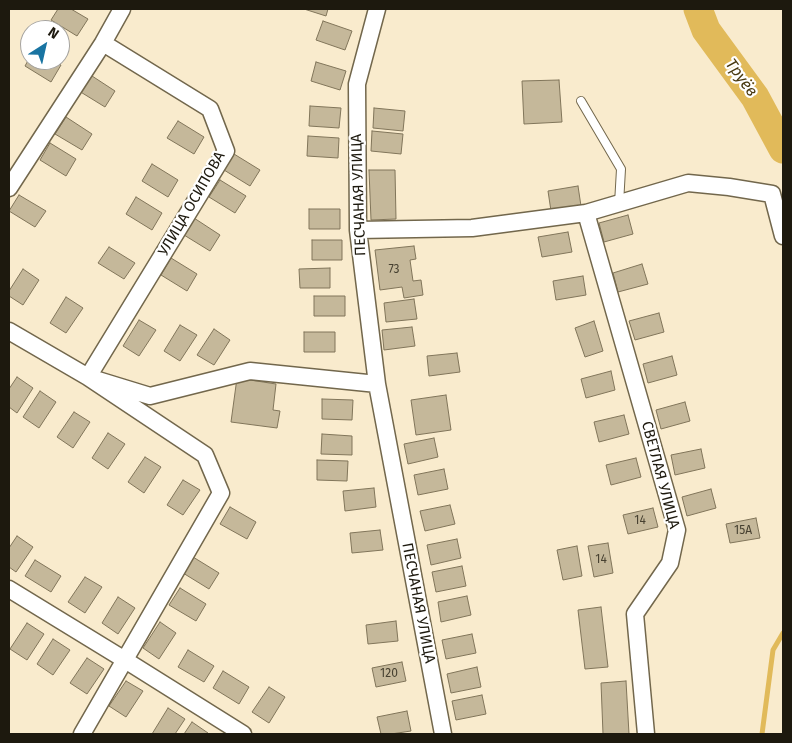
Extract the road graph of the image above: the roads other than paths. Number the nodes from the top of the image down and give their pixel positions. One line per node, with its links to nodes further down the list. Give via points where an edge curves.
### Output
1 (122, 9): 3 (street)
2 (377, 9): 8 (street, ПЕСЧАНАЯ УЛИЦА, via 357,84)
3 (103, 43): 5 (street); 11 (street, УЛИЦА ОСИПОВА, via 210,109 226,151)
4 (581, 101): 6 (lane, via 621,169)
5 (9, 188)
6 (619, 204): 7 (street); 9 (street, via 688,184 772,194)
7 (586, 213): 8 (street, via 472,228); 18 (street, СВЕТЛАЯ УЛИЦА, via 677,530 670,563 635,614)
8 (358, 230): 12 (street, ПЕСЧАНАЯ УЛИЦА)
9 (783, 236)
10 (9, 331): 11 (street)
11 (88, 377): 12 (street, via 150,396 250,371); 14 (street, via 205,454 221,493)
12 (377, 384): 17 (street, ПЕСЧАНАЯ УЛИЦА)
13 (9, 589): 14 (street)
14 (125, 660): 15 (street); 16 (street)
15 (82, 734)
16 (242, 734)
17 (443, 734)
18 (646, 734)

